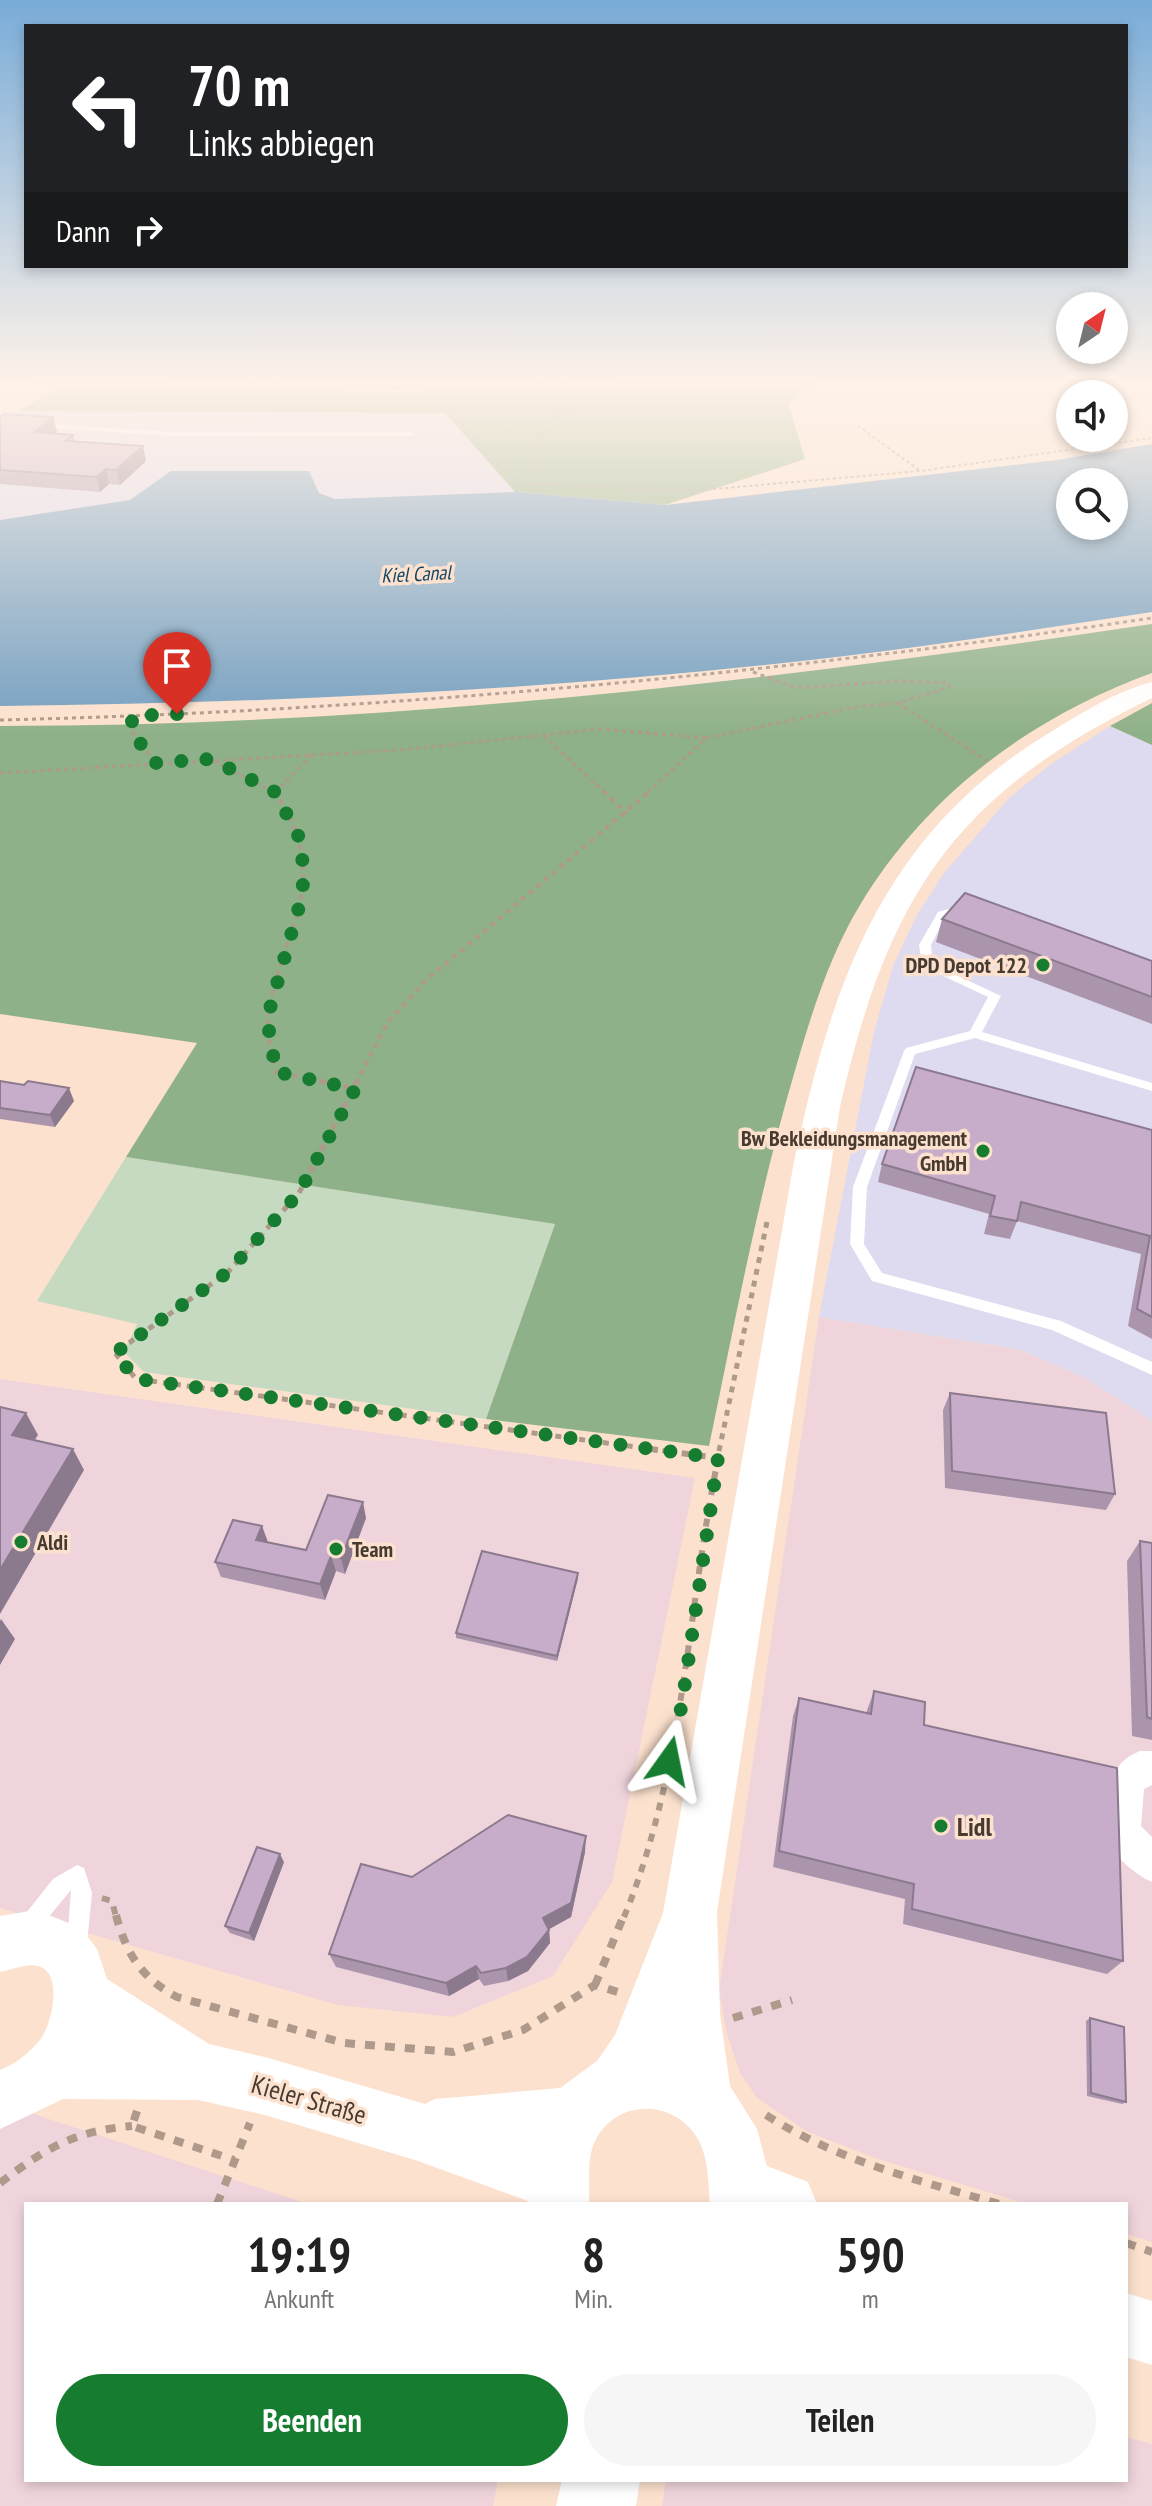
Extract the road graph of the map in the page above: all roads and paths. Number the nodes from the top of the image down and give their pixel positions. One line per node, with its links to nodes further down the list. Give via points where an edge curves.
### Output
1 (1152, 618): 2 (path)
2 (752, 672): 4 (path, via 796,688 949,683); 5 (path, via 452,701)
3 (1152, 689): 13 (main road, via 1058,736)
4 (898, 703): 8 (path); 13 (path)
5 (132, 716): 6 (path); 11 (path, via 132,732)
6 (0, 720)
7 (544, 736): 8 (path, via 601,729); 9 (path); 15 (path)
8 (706, 738): 15 (path)
9 (312, 754): 10 (path); 14 (path)
10 (211, 759): 11 (path); 14 (path)
11 (155, 763): 12 (path)
12 (0, 773)
13 (1004, 773): 30 (main road, via 934,845 901,892 873,946 826,1096)
14 (275, 792): 19 (path, via 302,843 303,893 267,1019 276,1072)
15 (627, 814): 19 (path, via 424,982 388,1022)
16 (984, 908): 17 (lane, via 972,905 942,914 925,945 928,966 995,996)
17 (975, 1034): 18 (lane); 21 (lane, via 910,1051 860,1187 857,1244 877,1277 1056,1325)
18 (1152, 1087)
19 (355, 1089): 22 (path, via 299,1193 228,1272 115,1353 136,1379)
20 (769, 1213): 22 (path)
21 (1152, 1369)
22 (718, 1458): 28 (path, via 682,1704 663,1789 635,1889)
23 (1152, 1768): 24 (street, via 1140,1768 1127,1781 1123,1832)
24 (1152, 1864)
25 (82, 1893): 26 (lane, via 77,1875 60,1886); 27 (lane); 28 (path, via 112,1901 135,1968 156,1987 344,2043 453,2052 523,2030)
26 (10, 1941): 27 (main road, Kieler Straße, via 42,1939 61,1948)
27 (80, 1980): 31 (main road, via 73,2042); 32 (main road, Kieler Straße)
28 (595, 1985): 30 (path)
29 (792, 2000): 30 (path, via 717,2025)
30 (674, 2009): 34 (main road); 35 (main road)
31 (54, 2070): 32 (main road, Kieler Straße); 36 (main road, via 35,2086)
32 (198, 2071): 33 (main road, Kieler Straße)
33 (265, 2086): 39 (main road, Kieler Straße); 43 (path)
34 (702, 2097): 35 (main road, Kieler Straße, via 675,2081 647,2076); 42 (main road, Kieler Straße, via 722,2121)
35 (597, 2098): 39 (main road, Kieler Straße); 41 (main road, Kieler Straße, via 565,2136)
36 (0, 2100)
37 (761, 2111): 44 (path, via 788,2131 850,2158)
38 (132, 2126): 40 (path, via 88,2129 52,2144)
39 (418, 2131): 41 (main road, Kieler Straße)
40 (0, 2183)
41 (557, 2192)
42 (756, 2198)
43 (218, 2202)
44 (993, 2202)
45 (1128, 2244): 46 (path)
46 (1152, 2252)
47 (1128, 2326): 48 (main road)
48 (1152, 2333)
49 (601, 2482): 50 (highway)
50 (596, 2506)

